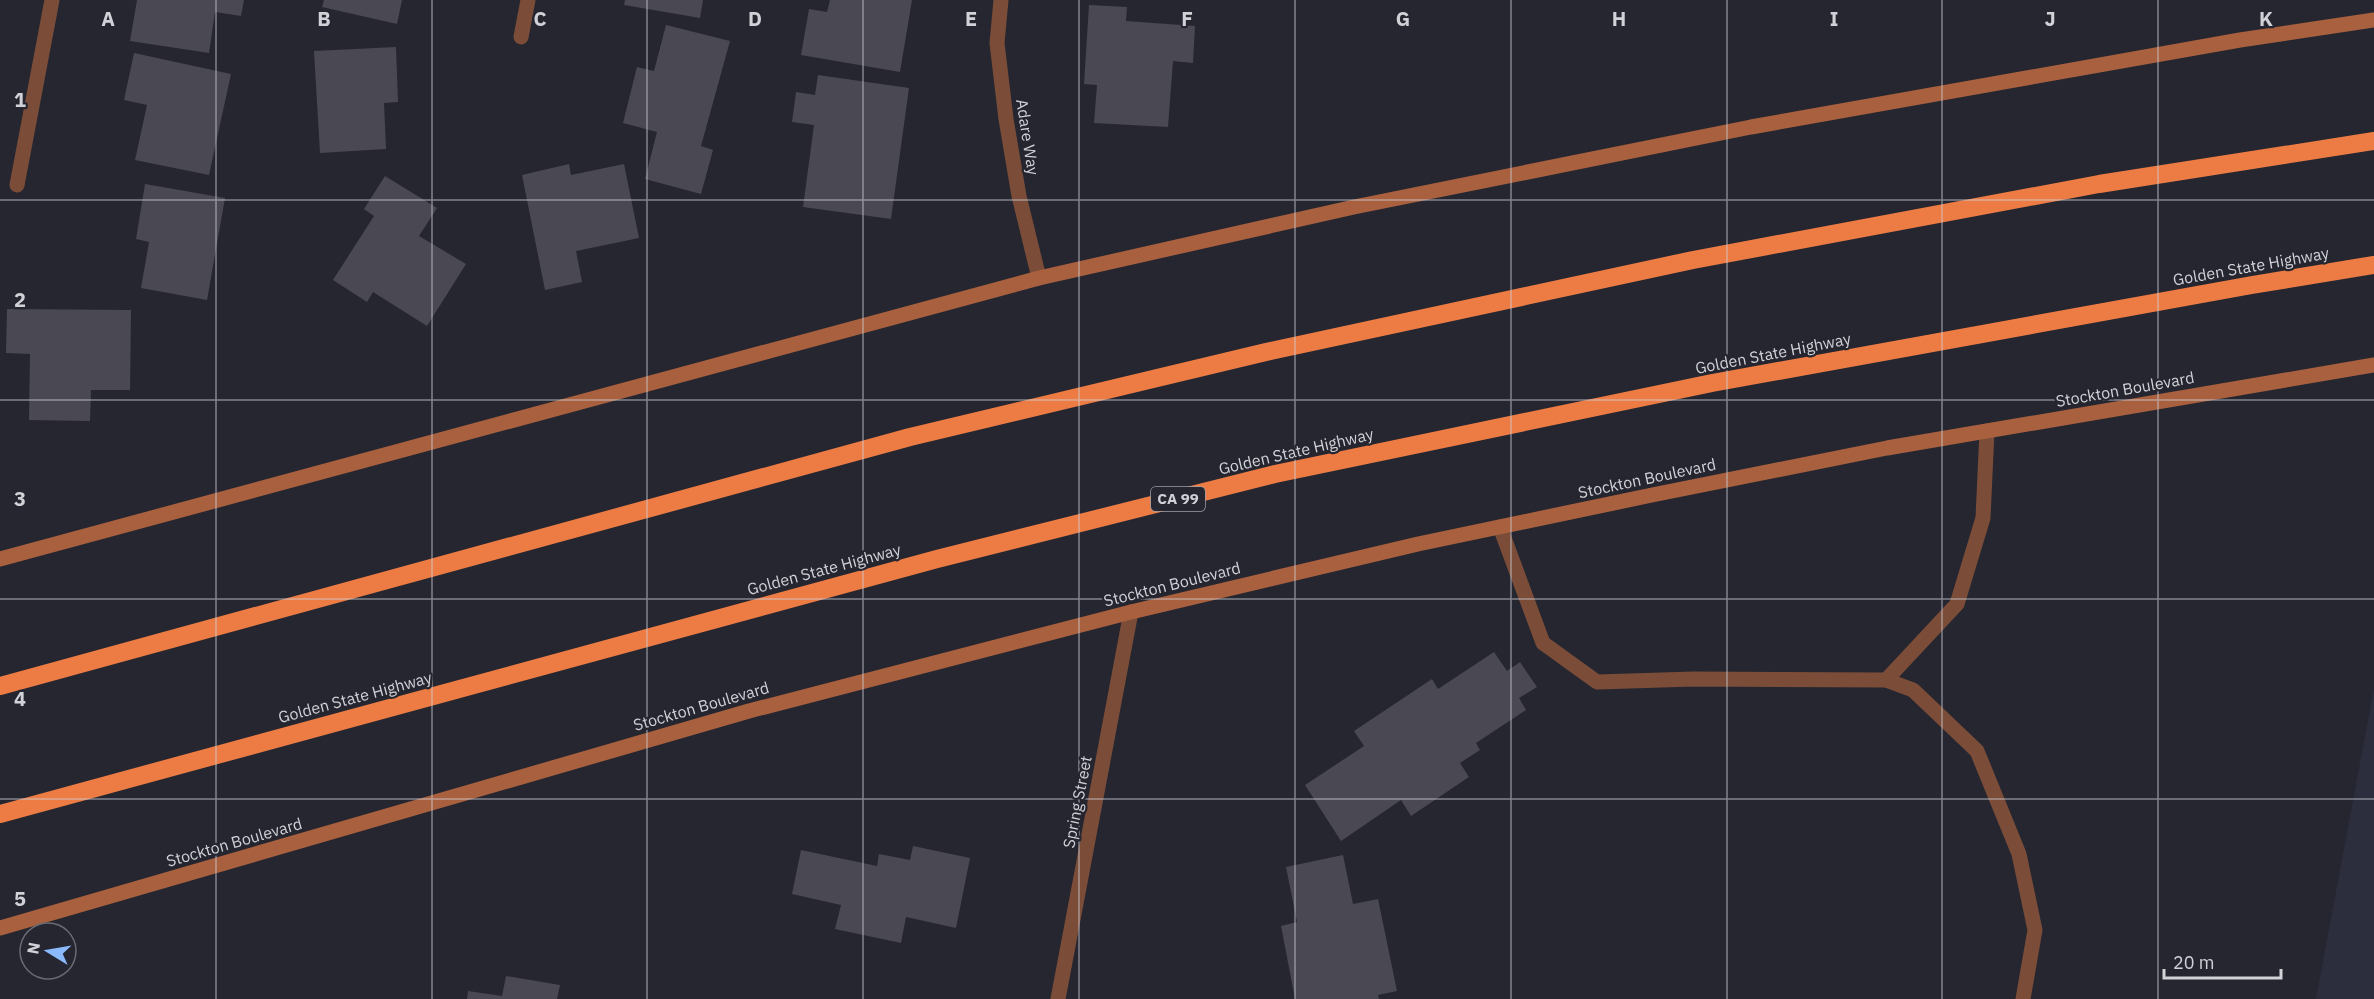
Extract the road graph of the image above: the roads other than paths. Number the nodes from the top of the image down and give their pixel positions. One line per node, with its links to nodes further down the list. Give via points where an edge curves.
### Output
1 (52, 0): 7 (street)
2 (528, 0): 5 (street)
3 (1001, 0): 9 (street, Adare Way, via 998,43 1006,119)
4 (2374, 20): 9 (street, via 2240,40 1740,130 1354,207)
5 (521, 37)
6 (2374, 141): 16 (highway, via 2099,184 1693,260 1266,352 910,437)
7 (17, 184)
8 (2374, 265): 17 (highway, Golden State Highway / CA 99, via 1712,384 1275,474 937,559)
9 (1039, 278): 13 (street)
10 (2374, 365): 11 (street, Stockton Boulevard)
11 (1988, 431): 12 (street, Stockton Boulevard); 15 (street, via 1983,518 1957,604)
12 (1500, 527): 14 (street, Stockton Boulevard); 15 (street, via 1543,644 1597,682)
13 (0, 559)
14 (1131, 612): 18 (street, Stockton Boulevard, via 748,711); 19 (street, Spring Street)
15 (1886, 680): 20 (street, via 1913,690 1977,751 2019,854 2035,930)
16 (0, 686)
17 (0, 814)
18 (0, 928)
19 (1058, 999)
20 (2024, 999)

